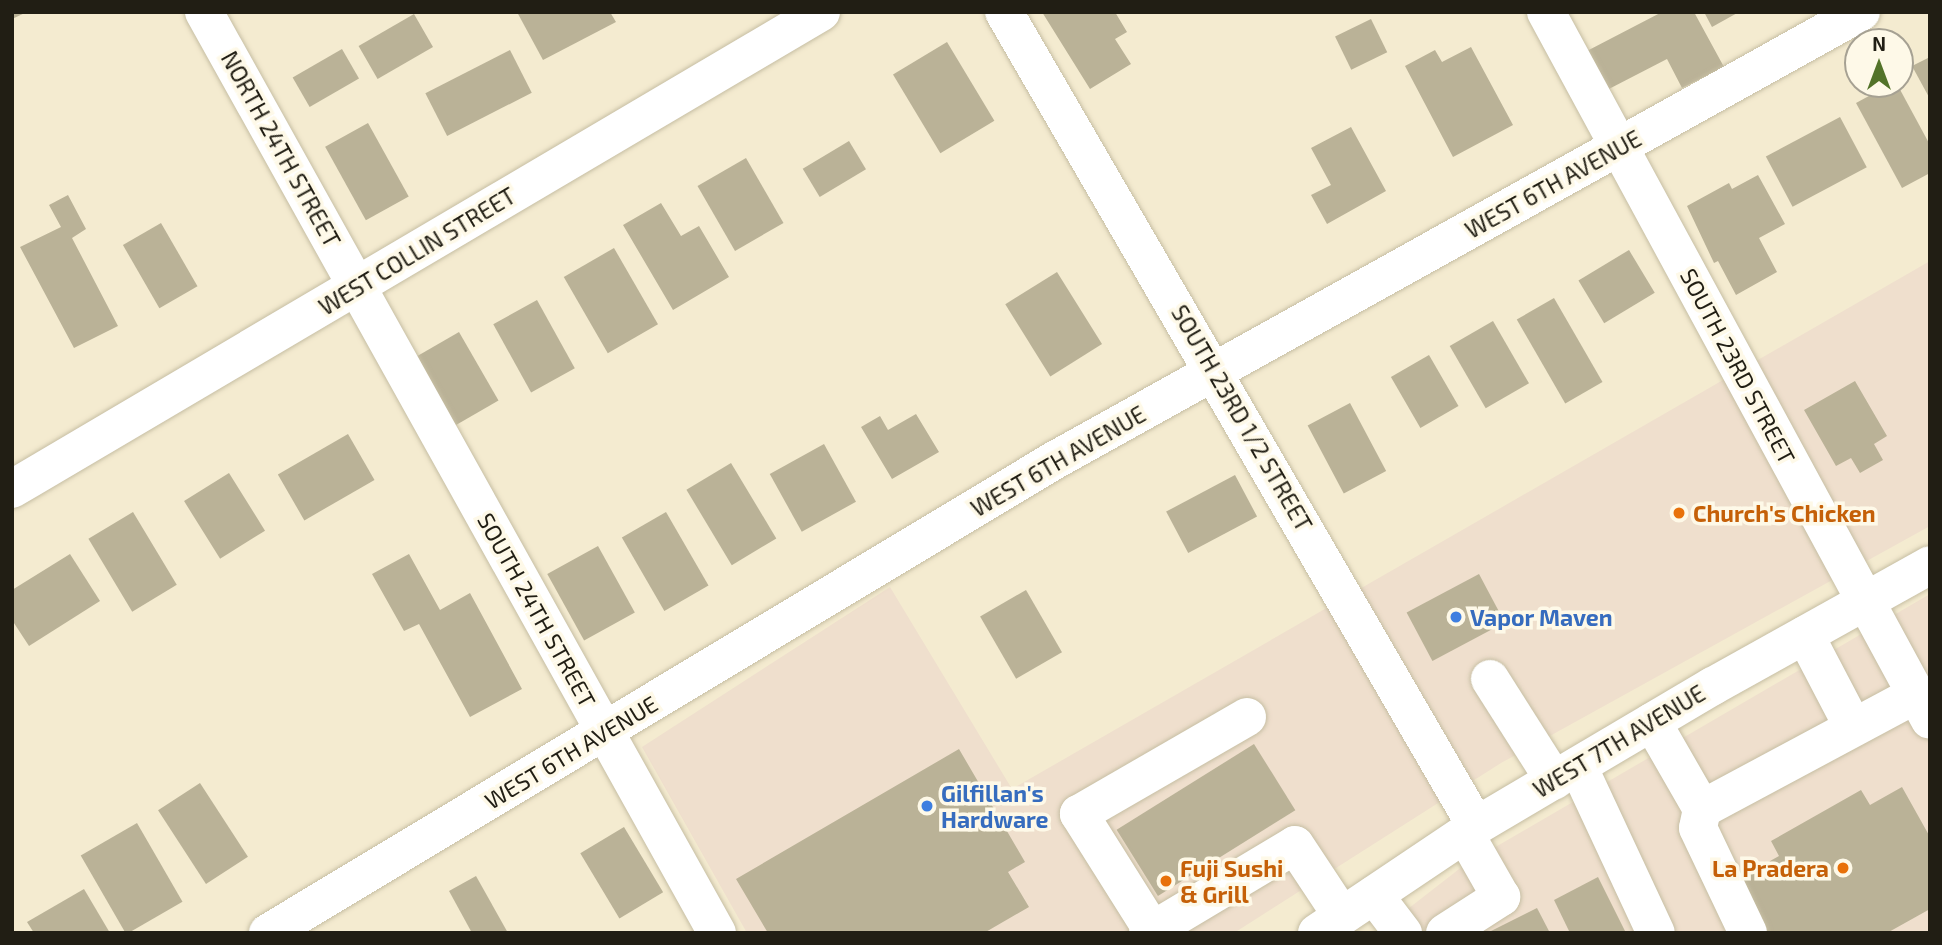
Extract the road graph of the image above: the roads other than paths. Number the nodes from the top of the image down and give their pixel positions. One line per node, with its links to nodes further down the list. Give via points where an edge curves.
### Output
1 (204, 12): 7 (street, NORTH 24TH STREET)
2 (821, 12): 7 (street, WEST COLLIN STREET)
3 (1004, 12): 8 (street, SOUTH 23RD 1/2 STREET)
4 (1546, 12): 6 (street, SOUTH 23RD STREET)
5 (1861, 12): 6 (street, WEST 6TH AVENUE)
6 (1621, 147): 8 (street, WEST 6TH AVENUE); 11 (street, SOUTH 23RD STREET)
7 (357, 286): 9 (street, WEST COLLIN STREET); 18 (street, SOUTH 24TH STREET)
8 (1216, 371): 18 (street, WEST 6TH AVENUE, via 1055,460); 21 (street, SOUTH 23RD 1/2 STREET)
9 (12, 489)
10 (1930, 565): 11 (street, WEST 7TH AVENUE)
11 (1864, 603): 12 (street, WEST 7TH AVENUE); 14 (street, SOUTH 23RD STREET)
12 (1805, 635): 16 (street, WEST 7TH AVENUE); 17 (street)
13 (1490, 679): 19 (street)
14 (1923, 707): 17 (street)
15 (1247, 717): 24 (street, via 1079,814)
16 (1652, 722): 19 (street, WEST 7TH AVENUE); 20 (street)
17 (1853, 727): 20 (street)
18 (605, 732): 25 (street, WEST 6TH AVENUE); 26 (street, SOUTH 24TH STREET)
19 (1566, 773): 21 (street, WEST 7TH AVENUE); 29 (street)
20 (1702, 809): 30 (street, via 1698,828)
21 (1471, 830): 22 (street, WEST 7TH AVENUE); 28 (street, SOUTH 23RD 1/2 STREET, via 1501,897)
22 (1374, 895): 23 (street, WEST 7TH AVENUE); 27 (street)
23 (1330, 925): 24 (street, via 1295,845)
24 (1151, 932)
25 (268, 933)
26 (717, 933)
27 (1403, 933)
28 (1445, 933)
29 (1656, 933)
30 (1748, 933)

